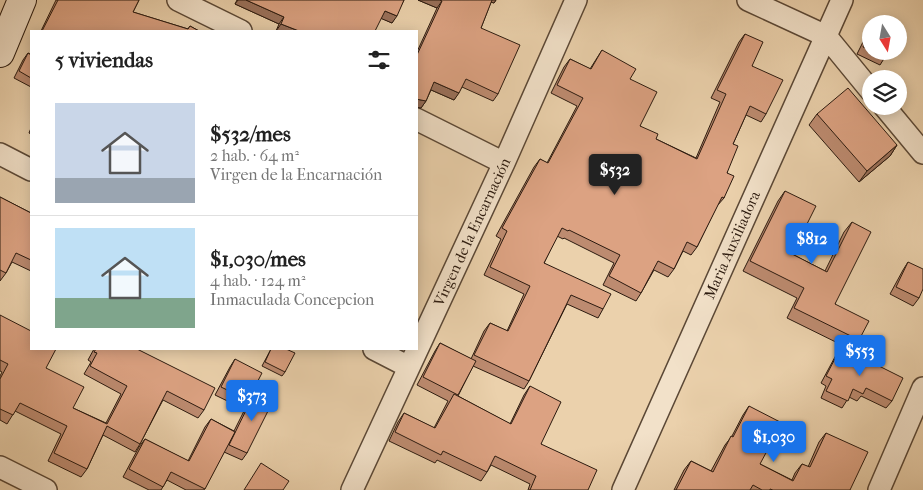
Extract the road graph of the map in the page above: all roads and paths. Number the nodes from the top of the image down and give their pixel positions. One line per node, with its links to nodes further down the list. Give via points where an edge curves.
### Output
1 (22, 0): 8 (street)
2 (178, 0): 6 (street)
3 (576, 0): 14 (street, Virgen de la Encarnación)
4 (748, 0): 7 (street)
5 (842, 0): 7 (street, Maria Auxiliadora)
6 (239, 30)
7 (826, 36): 9 (street); 24 (street, Maria Auxiliadora)
8 (0, 54)
9 (862, 79)
10 (891, 115): 12 (street)
11 (418, 120): 14 (street)
12 (923, 153)
13 (0, 154): 15 (street)
14 (504, 163): 16 (street, Virgen de la Encarnación)
15 (30, 169)
16 (418, 348)
17 (376, 350): 19 (street)
18 (417, 350): 19 (street, Virgen de la Encarnación)
19 (409, 367): 23 (street, Virgen de la Encarnación)
20 (923, 388): 25 (street)
21 (0, 467): 22 (street)
22 (46, 490)
23 (352, 490)
24 (623, 490)
25 (879, 490)

